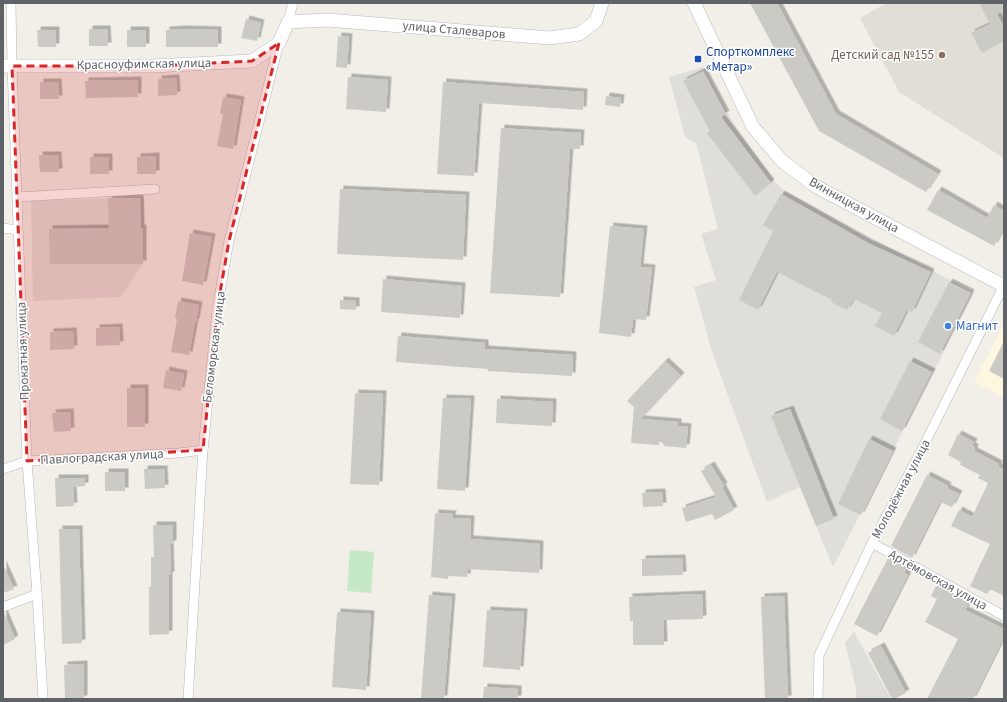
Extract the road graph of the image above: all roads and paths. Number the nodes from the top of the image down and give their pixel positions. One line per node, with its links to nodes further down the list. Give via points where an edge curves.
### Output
1 (11, 3): 7 (street, Прокатная улица)
2 (293, 3): 5 (street, Беломорская улица)
3 (602, 3): 5 (street, улица Сталеваров, via 596,21 579,34 550,38 326,20)
4 (694, 3): 12 (street, Винницкая улица, via 753,127 782,161 815,186)
5 (288, 22): 6 (street, Беломорская улица)
6 (279, 43): 7 (street, Красноуфимская улица, via 252,61 152,66); 13 (street, Беломорская улица, via 229,241 217,310)
7 (7, 66): 9 (street, Прокатная улица)
8 (155, 189): 9 (street)
9 (16, 198): 11 (street, Прокатная улица)
10 (3, 228): 11 (street)
11 (18, 230): 14 (street, Прокатная улица)
12 (1004, 286): 16 (street, Молодёжная улица)
13 (203, 450): 14 (street, Павлоградская улица); 21 (street, Беломорская улица)
14 (27, 461): 15 (street, Павлоградская улица); 17 (street, Прокатная улица)
15 (3, 469)
16 (872, 543): 19 (street, Артёмовская улица); 22 (street, Молодёжная улица, via 819,655)
17 (37, 594): 18 (street); 20 (street, Прокатная улица)
18 (3, 608)
19 (1004, 616)
20 (43, 699)
21 (188, 699)
22 (818, 699)

